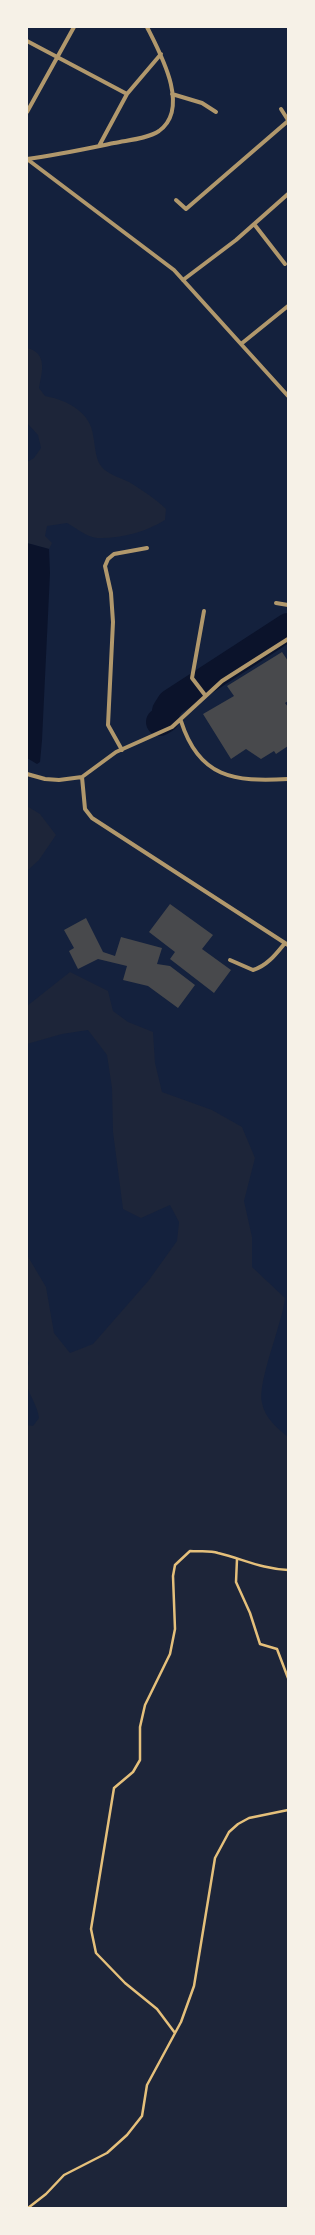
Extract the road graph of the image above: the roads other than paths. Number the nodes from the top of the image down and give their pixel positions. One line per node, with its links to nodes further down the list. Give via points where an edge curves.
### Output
1 (74, 27): 5 (street)
2 (147, 27): 4 (street)
3 (27, 41): 5 (street)
4 (161, 54): 6 (street); 7 (street)
5 (58, 57): 6 (street); 9 (street)
6 (127, 94): 12 (street)
7 (172, 94): 10 (street, via 202,103); 12 (street, via 174,103 171,116 158,132)
8 (281, 109): 11 (street)
9 (27, 112)
10 (216, 112)
11 (288, 121): 14 (street, via 186,209)
12 (99, 146): 17 (street, via 78,152 27,159 174,270)
13 (288, 194): 15 (street)
14 (176, 200)
15 (254, 224): 16 (street); 17 (street)
16 (285, 264)
17 (183, 280): 19 (street)
18 (288, 306): 19 (street)
19 (241, 344): 20 (street)
20 (288, 396)
21 (147, 548): 28 (street, via 114,554 105,566 111,593 113,622 108,725)
22 (276, 603): 23 (street)
23 (288, 605)
24 (204, 611): 26 (street, via 192,678)
25 (288, 639): 26 (street, via 222,681)
26 (205, 695): 27 (street)
27 (181, 721): 28 (street); 31 (street, via 186,736 206,765 221,774 265,780)
28 (122, 750): 30 (street)
29 (27, 774): 30 (street, via 59,780)
30 (82, 777): 32 (street, via 85,809 92,818)
31 (288, 779)
32 (286, 944): 33 (street, via 277,954 253,970)
33 (230, 960)

